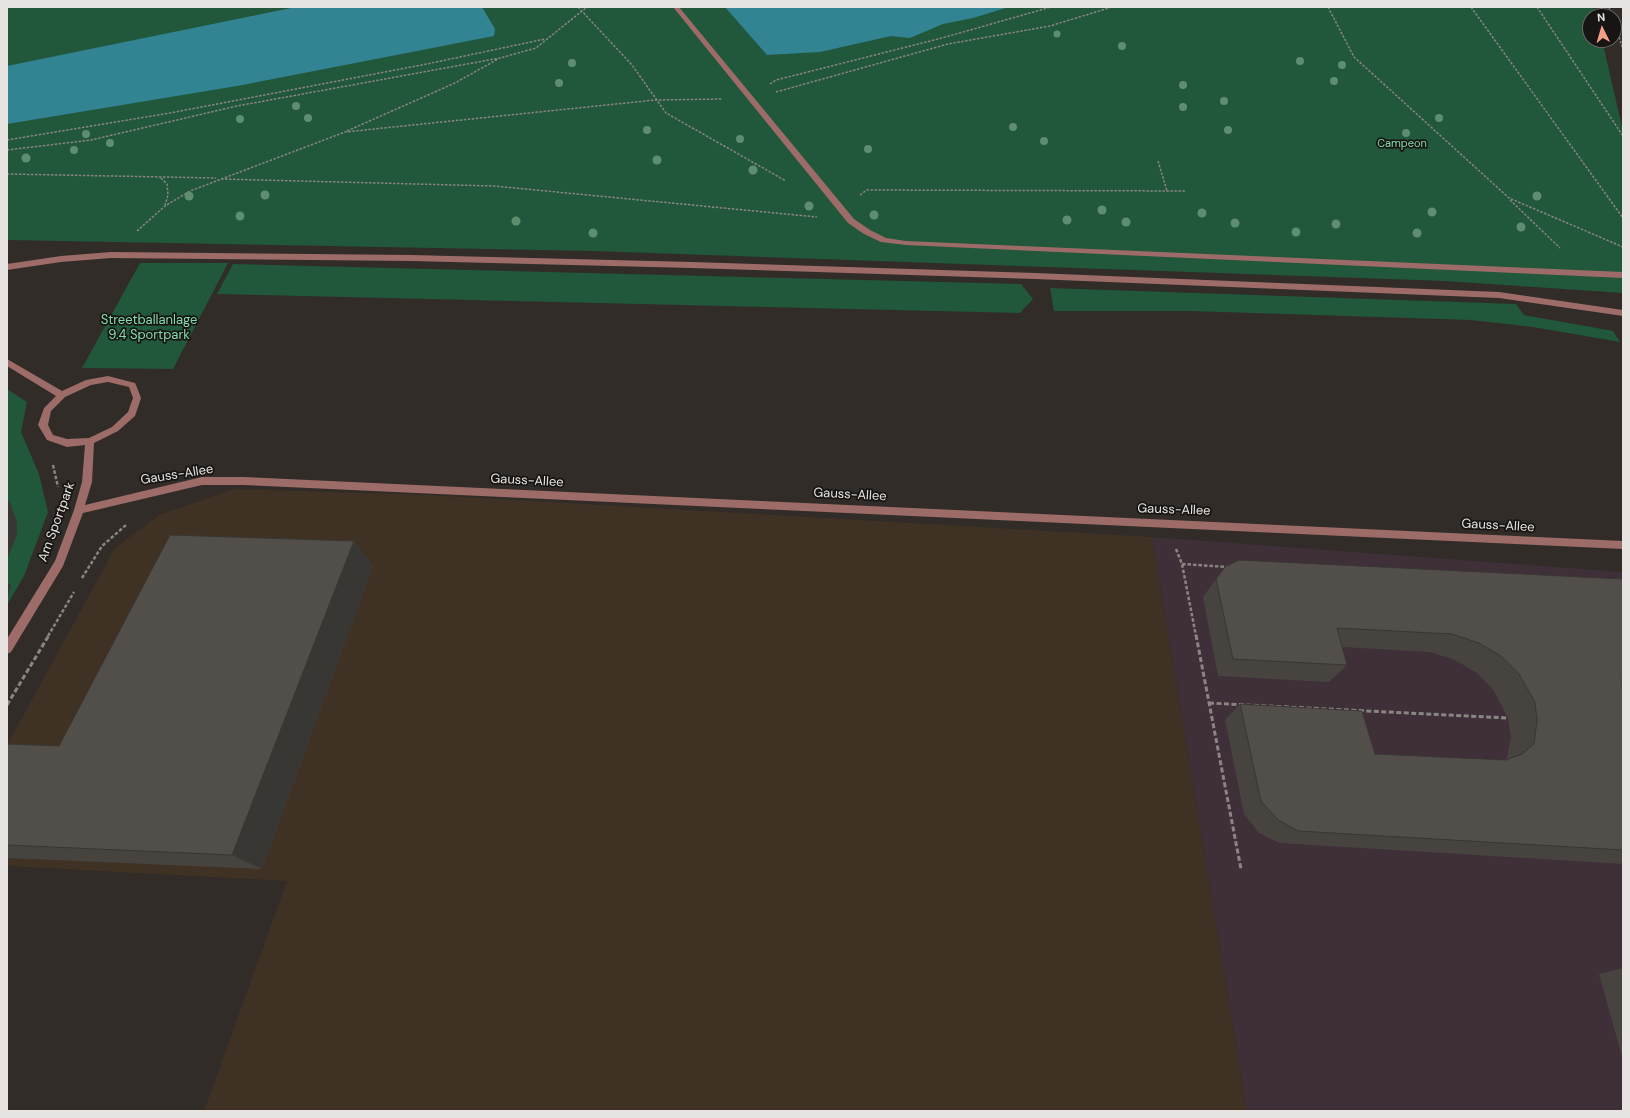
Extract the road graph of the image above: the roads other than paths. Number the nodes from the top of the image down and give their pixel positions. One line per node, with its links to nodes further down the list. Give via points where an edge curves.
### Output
1 (676, 7): 3 (street, via 851,221 884,240 906,244)
2 (7, 267): 4 (street, via 111,255 410,258 1035,276 1499,295)
3 (1623, 275)
4 (1623, 313)
5 (7, 362): 6 (street)
6 (62, 395): 7 (street, via 47,410 43,425 50,438 67,443); 7 (street, via 89,382 108,379 132,385 137,398 132,414 115,429)
7 (90, 441): 8 (street, Am Sportpark, via 87,482)
8 (79, 510): 9 (street, Gauss-Allee, via 168,488 202,482 244,480); 10 (street, Am Sportpark, via 59,563)
9 (1623, 544)
10 (7, 649)

